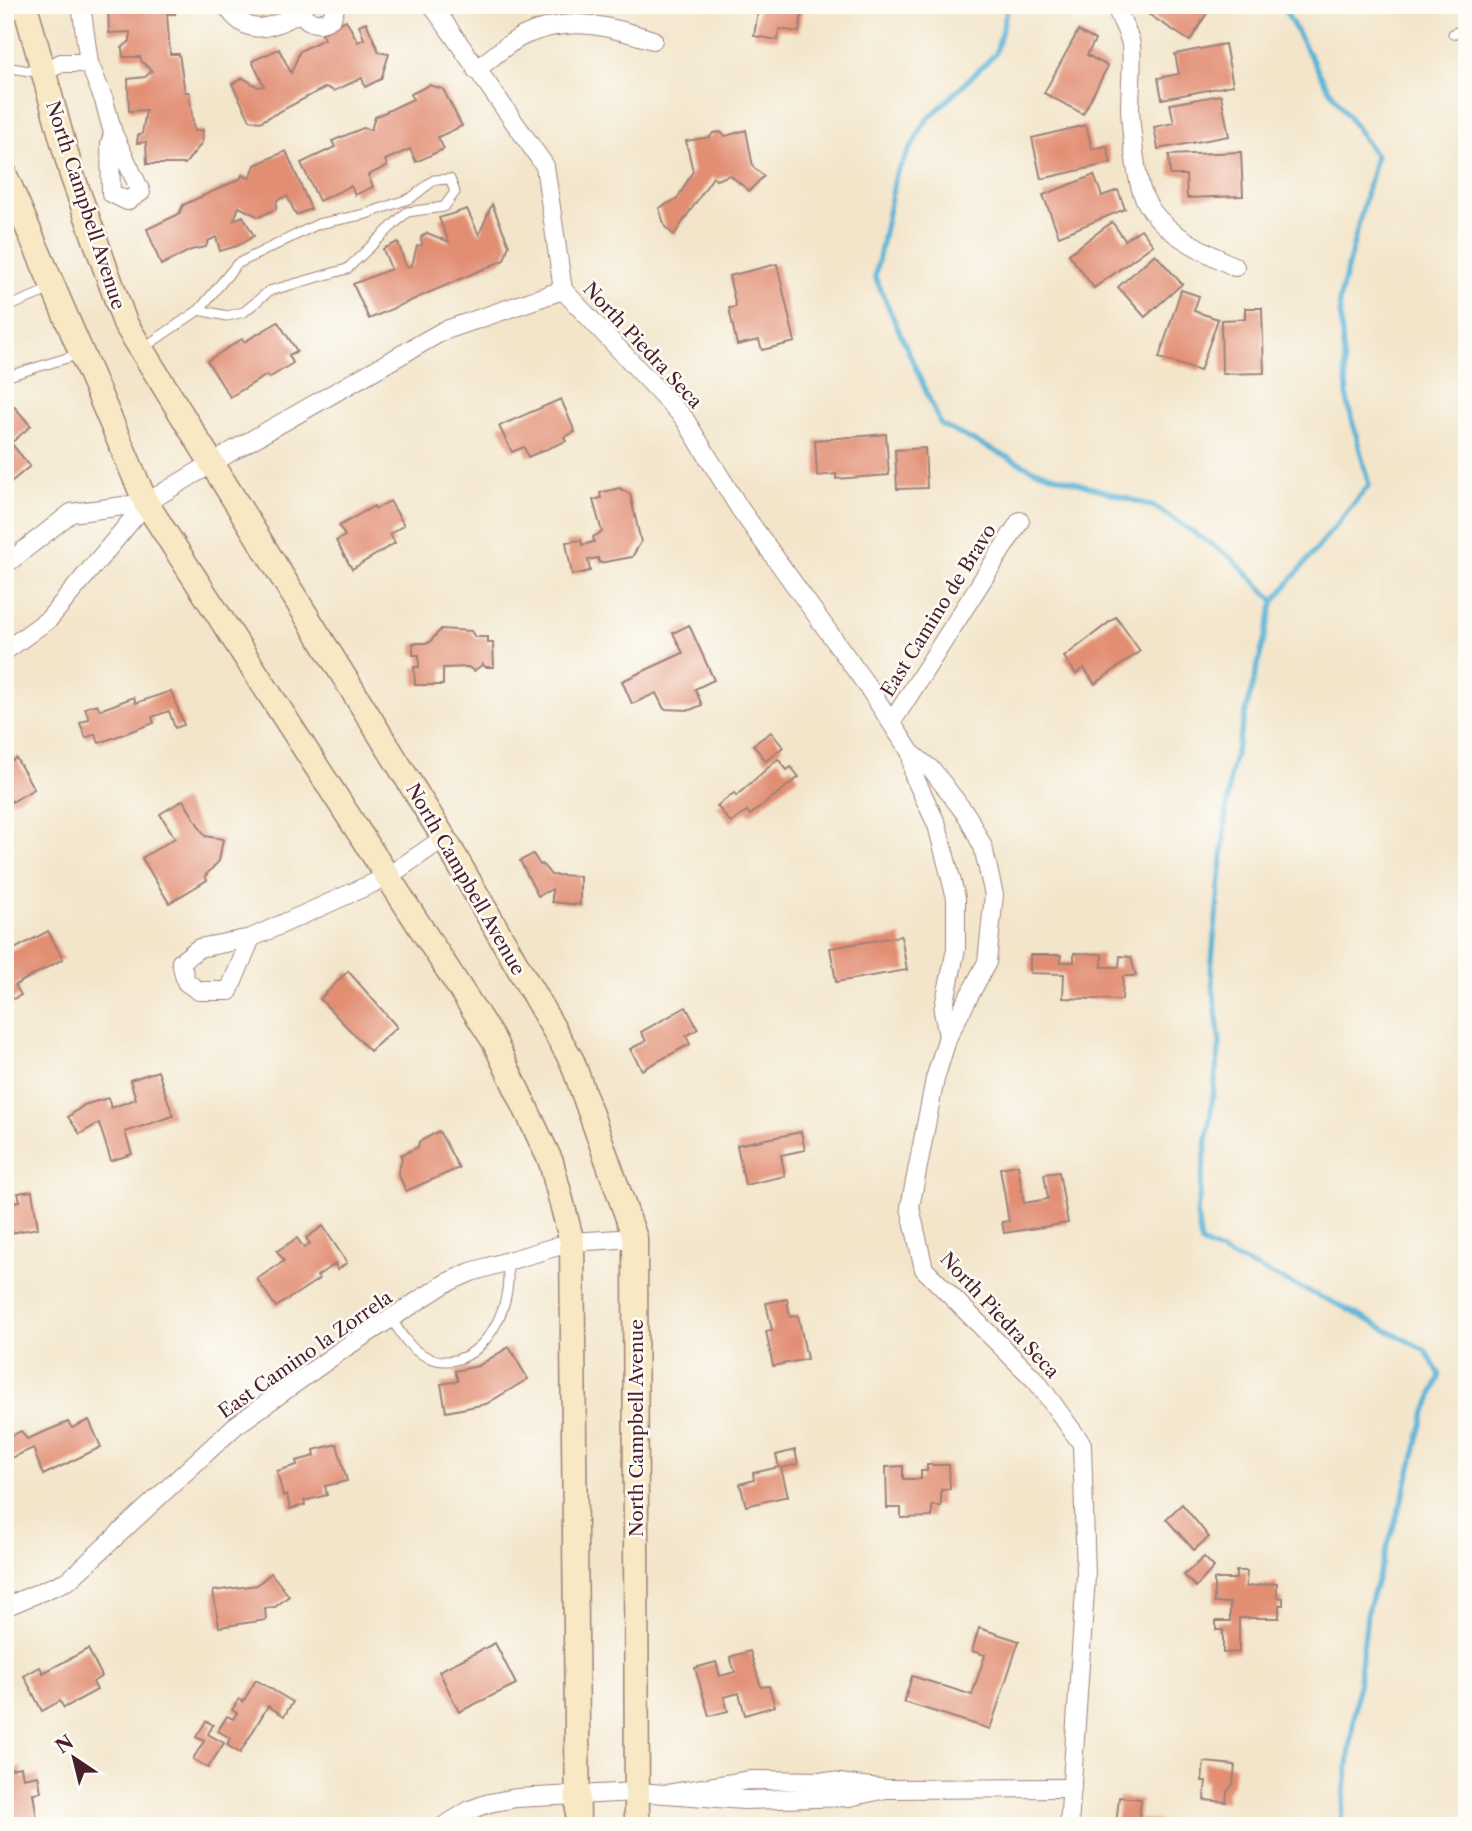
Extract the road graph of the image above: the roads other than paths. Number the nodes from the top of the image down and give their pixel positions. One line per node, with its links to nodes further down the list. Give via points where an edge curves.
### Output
1 (25, 5): 14 (main road, North Campbell Avenue)
2 (81, 5): 11 (street)
3 (226, 5): 7 (street, via 240,22 256,29 268,29)
4 (336, 5): 7 (street, via 332,18 321,24 310,22)
5 (432, 5): 13 (street)
6 (1116, 5): 17 (street, via 1130,42 1133,145 1143,195 1161,221 1177,234)
7 (301, 9)
8 (1467, 27): 9 (lane)
9 (1453, 34)
10 (653, 40): 13 (street, via 605,25 568,24 524,35)
11 (89, 62): 14 (street, via 61,64); 15 (street)
12 (5, 67): 14 (lane)
13 (476, 70): 19 (street, via 545,166)
14 (43, 73): 22 (main road, North Campbell Avenue, via 72,175 125,323)
15 (113, 133)
16 (6, 179): 18 (main road)
17 (1235, 267)
18 (53, 288): 20 (lane); 23 (main road)
19 (563, 290): 25 (street, North Piedra Seca, via 443,331); 30 (street, North Piedra Seca, via 684,418 740,509)
20 (5, 308)
21 (199, 310): 21 (lane, via 227,316 244,312 269,291 347,269 407,212 444,207 455,192 450,179 434,180 411,198 366,214 318,224 237,264); 22 (lane)
22 (141, 349): 25 (main road, North Campbell Avenue)
23 (81, 354): 24 (lane); 26 (main road)
24 (5, 377)
25 (212, 463): 26 (street, North Piedra Seca); 32 (main road, North Campbell Avenue)
26 (146, 503): 28 (street, via 71,513); 29 (street, via 49,619); 33 (main road)
27 (1020, 521): 30 (street, East Camino de Bravo)
28 (5, 565)
29 (5, 651)
30 (892, 722): 31 (street, North Piedra Seca)
31 (911, 753): 35 (street, North Piedra Seca, via 914,776 937,825 956,898 956,949 943,1011); 35 (street, North Piedra Seca, via 933,771 968,817 983,847 994,895 987,962)
32 (444, 838): 33 (street); 36 (main road, North Campbell Avenue, via 572,1061)
33 (387, 877): 34 (street); 37 (main road, via 494,1041 551,1162)
34 (251, 938)
35 (948, 1036): 41 (street, North Piedra Seca, via 910,1207 924,1269 1037,1382 1082,1444 1086,1576)
36 (635, 1238): 37 (street, East Camino la Zorrela); 42 (main road, North Campbell Avenue)
37 (572, 1242): 38 (street, East Camino la Zorrela); 43 (main road)
38 (506, 1262): 39 (street, East Camino la Zorrela, via 446,1283); 39 (lane, via 508,1286 495,1328 487,1341 467,1356 433,1359 418,1352)
39 (390, 1318): 40 (street, East Camino la Zorrela, via 235,1426 69,1580)
40 (5, 1607)
41 (1072, 1787): 42 (street, via 886,1789 824,1781 749,1780 666,1794); 47 (street, North Piedra Seca)
42 (637, 1792): 43 (street); 46 (main road, North Campbell Avenue)
43 (578, 1794): 44 (street, via 489,1803); 45 (main road)
44 (444, 1826)
45 (578, 1826)
46 (637, 1826)
47 (1069, 1826)

